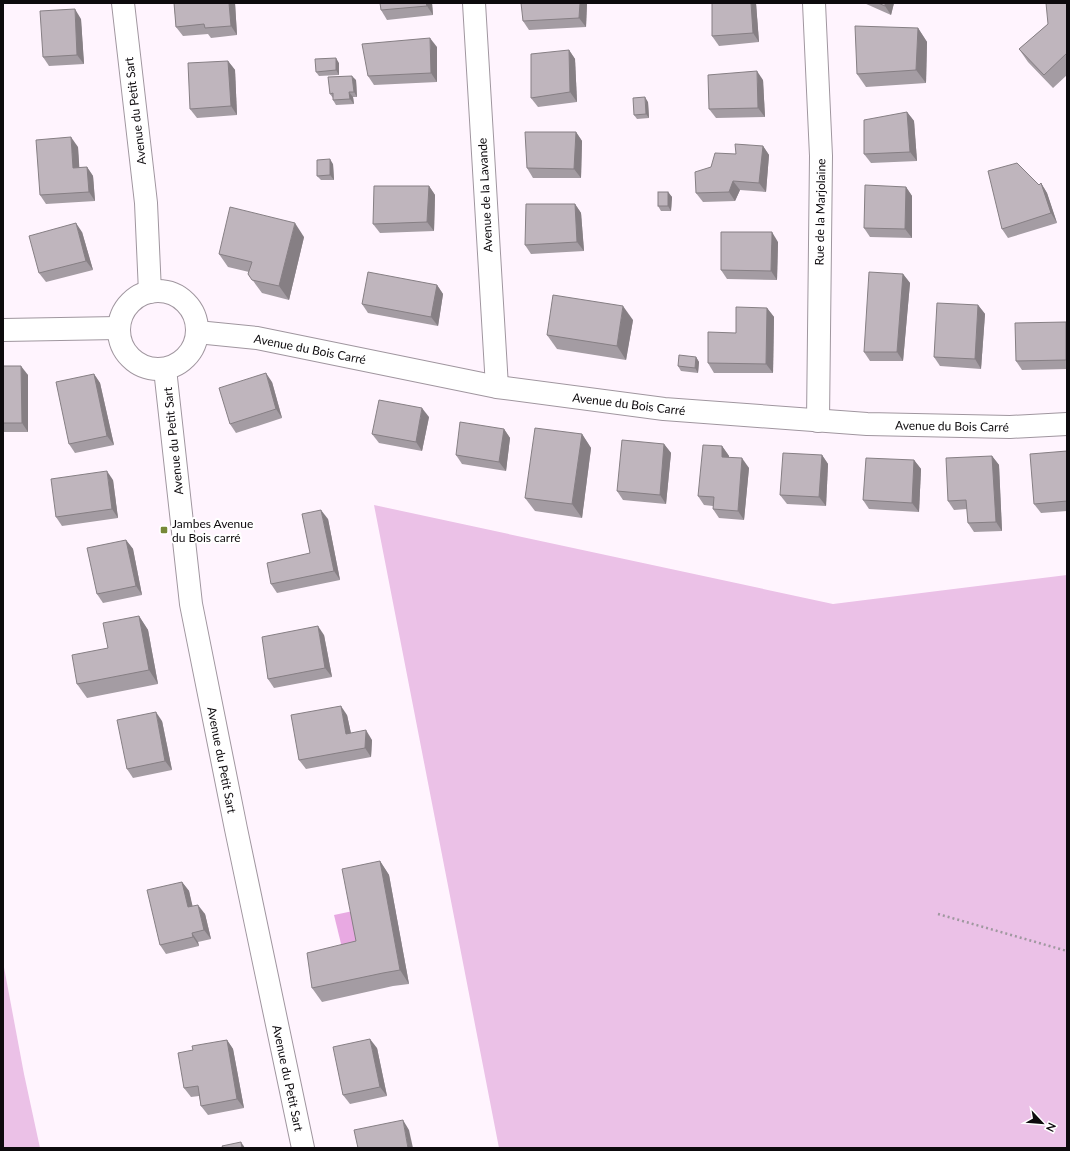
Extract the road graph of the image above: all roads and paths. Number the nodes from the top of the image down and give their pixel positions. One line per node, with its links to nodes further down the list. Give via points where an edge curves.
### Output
1 (123, 3): 4 (street, Avenue du Petit Sart, via 146,203)
2 (474, 3): 9 (street, Avenue de la Lavande)
3 (814, 3): 10 (street, Rue de la Marjolaine, via 821,156)
4 (150, 292): 5 (street, via 134,299 123,312); 7 (street, via 173,294 191,309)
5 (118, 328): 6 (street); 8 (street, via 124,351 142,367)
6 (3, 330)
7 (197, 332): 8 (street, via 192,349 181,362); 9 (street, Avenue du Bois Carré, via 257,338)
8 (165, 369): 14 (street, Avenue du Petit Sart, via 191,604)
9 (496, 387): 10 (street, Avenue du Bois Carré, via 664,409)
10 (818, 421): 11 (street, Avenue du Bois Carré, via 1010,427)
11 (1067, 424)
12 (938, 914): 13 (path)
13 (1067, 950)
14 (303, 1148)

